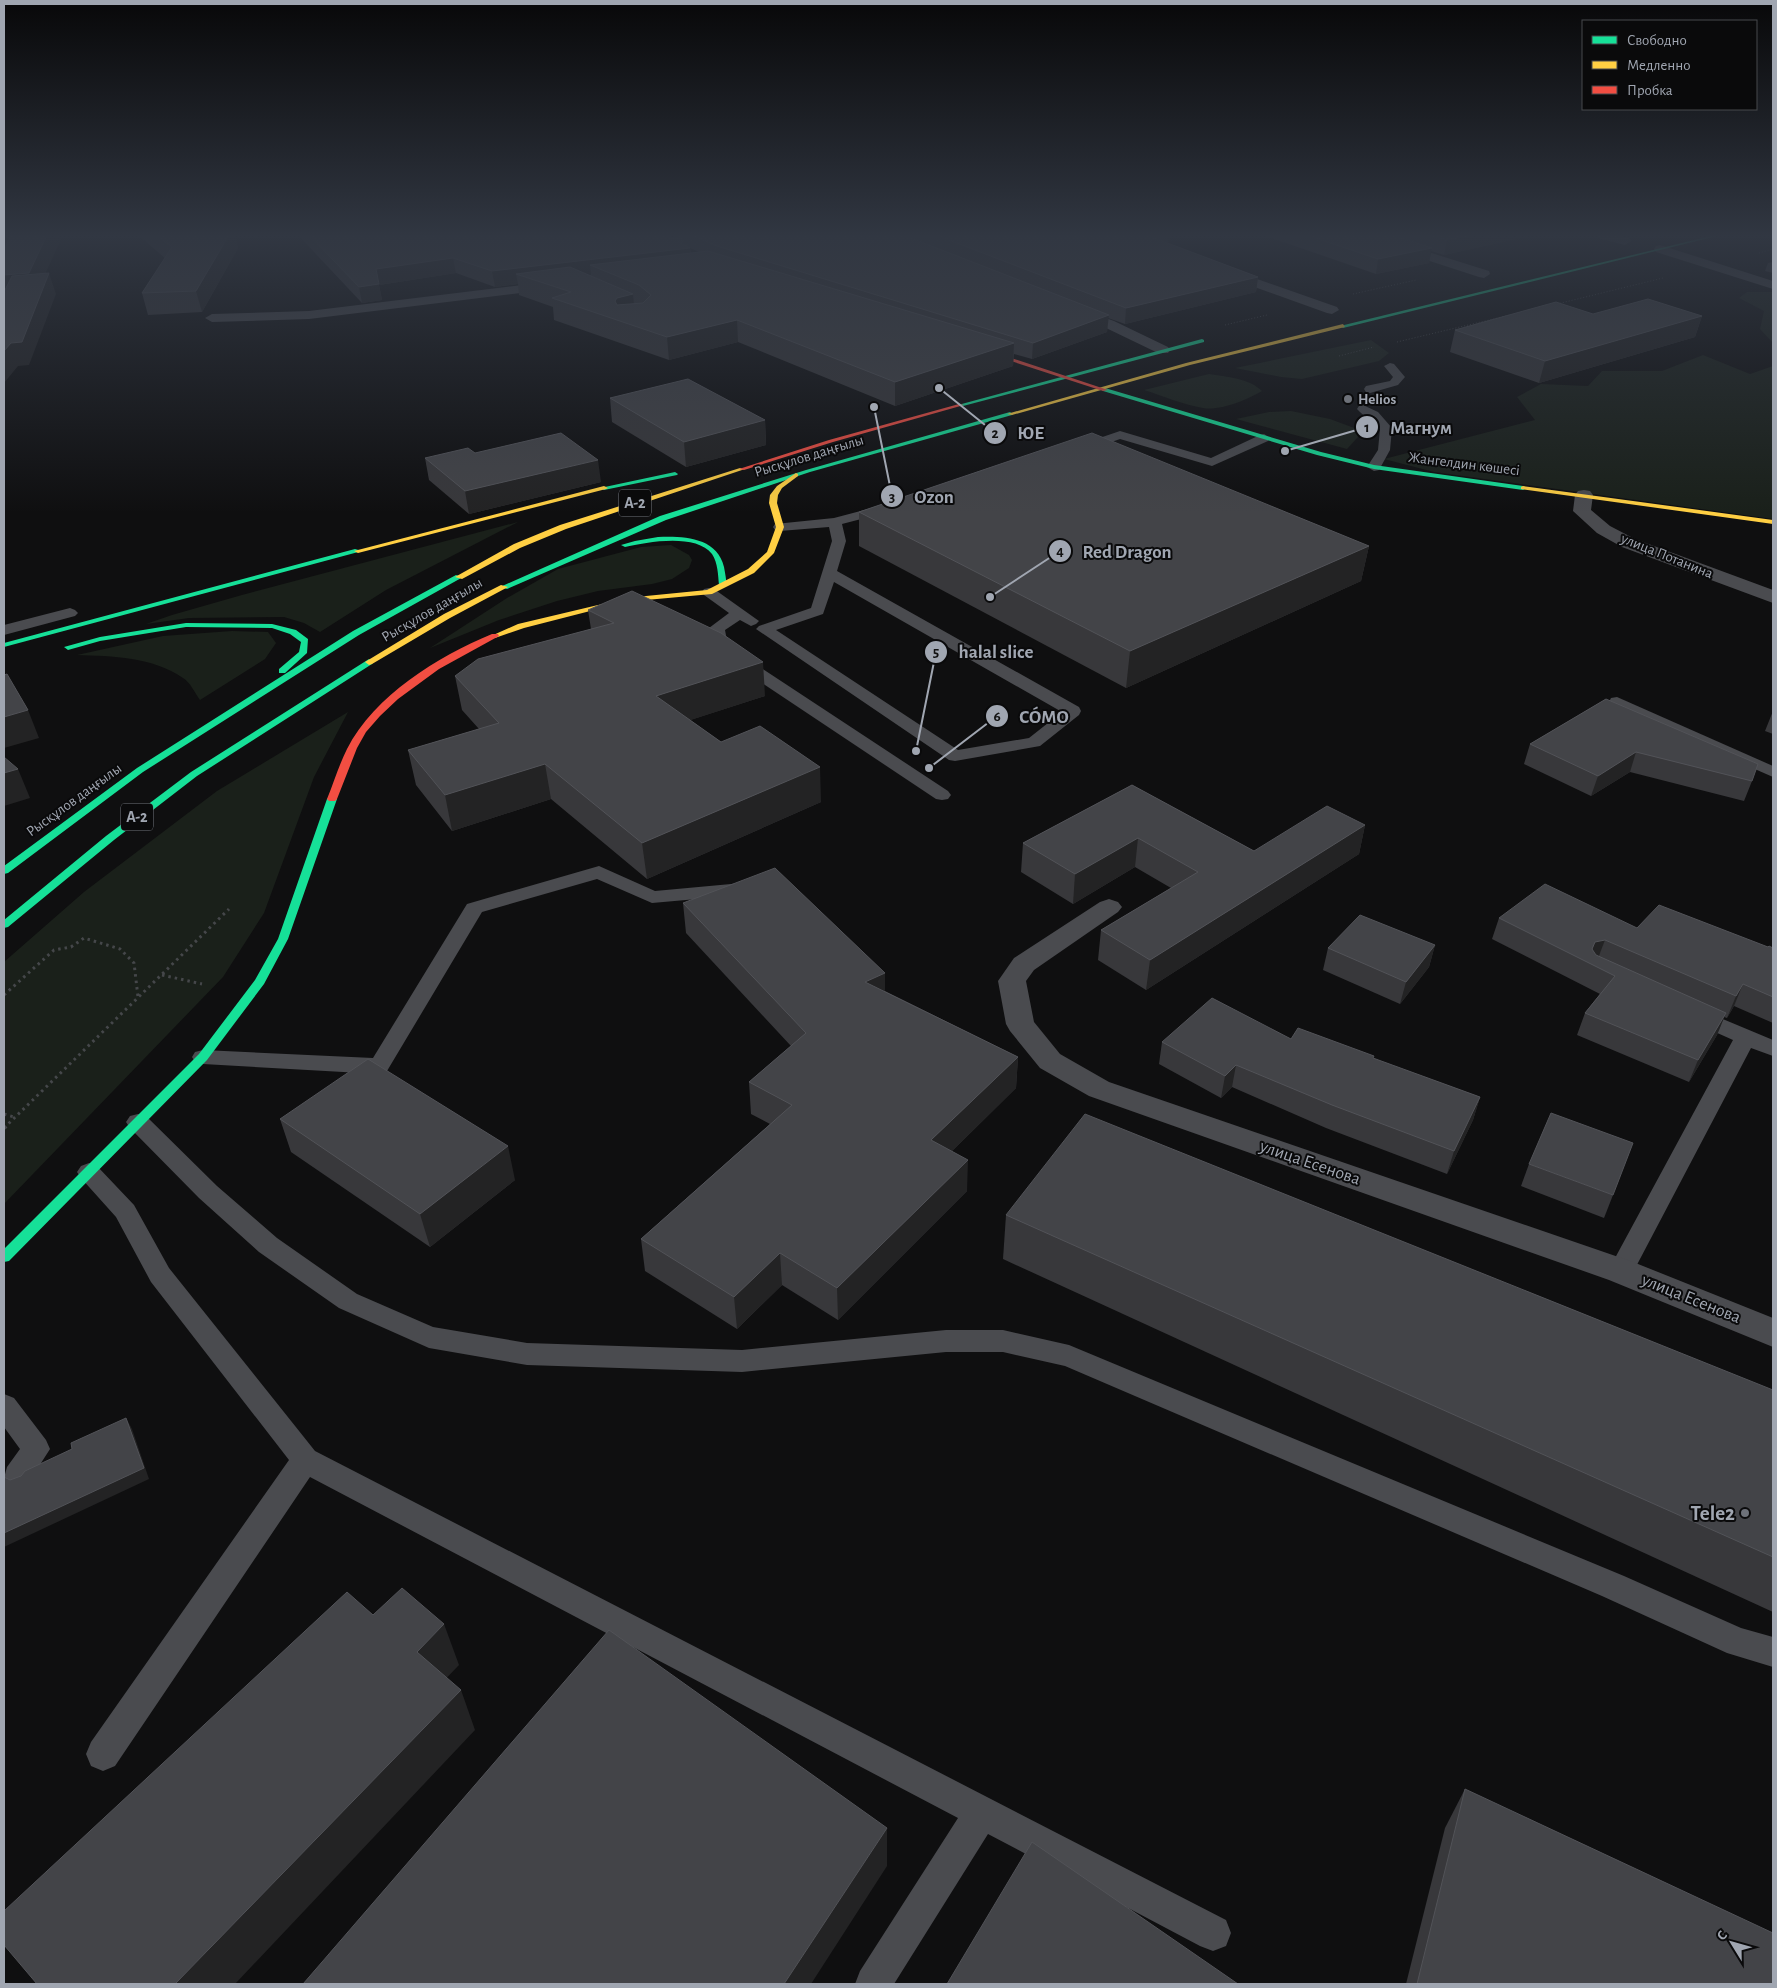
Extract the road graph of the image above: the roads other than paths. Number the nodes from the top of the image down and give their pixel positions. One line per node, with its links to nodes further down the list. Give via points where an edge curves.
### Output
1 (1117, 328): 5 (street)
2 (1336, 328): 8 (main road, Рысқұлов даңғылы)
3 (1210, 339): 5 (main road, Рысқұлов даңғылы / A-2)
4 (968, 345): 7 (main road, Жангелдин көшесі)
5 (1163, 350): 7 (main road, Рысқұлов даңғылы / A-2)
6 (1390, 366): 9 (lane, via 1399,377 1394,383)
7 (1064, 376): 8 (main road, Жангелдин көшесі); 12 (main road, Рысқұлов даңғылы / A-2)
8 (1099, 388): 11 (main road, Жангелдин көшесі); 17 (main road, Рысқұлов даңғылы)
9 (1370, 389)
10 (1362, 409): 15 (lane, via 1374,415 1386,428 1384,450)
11 (1264, 438): 13 (lane, via 1212,462 1120,435); 15 (main road, Жангелдин көшесі)
12 (831, 441): 14 (main road); 34 (main road, Рысқұлов даңғылы / A-2, via 646,499 518,546 356,633)
13 (1066, 454)
14 (713, 466)
15 (1374, 467): 18 (main road, Жангелдин көшесі)
16 (685, 472): 31 (main road, via 572,495)
17 (797, 474): 22 (main road, via 779,487 774,495); 23 (main road, Рысқұлов даңғылы, via 663,518)
18 (1584, 495): 21 (main road, Жангелдин көшесі); 26 (street, улица Потанина, via 1582,510 1592,522 1607,531 1632,544)
19 (898, 505): 20 (lane)
20 (835, 522): 22 (lane); 24 (lane, via 839,541)
21 (1773, 522)
22 (780, 527): 25 (main road, via 770,553 751,571)
23 (558, 562): 25 (main road, via 650,540 695,543 710,548 717,557); 40 (main road, Рысқұлов даңғылы / A-2, via 447,616 354,671 194,774)
24 (829, 573): 29 (lane, via 818,611); 29 (lane, via 1073,711 1034,742 955,756)
25 (716, 589): 28 (lane); 44 (main road, via 608,605 521,626 481,641 430,671 377,713 352,747 282,939 260,981)
26 (1773, 597)
27 (70, 613): 30 (lane)
28 (740, 613): 29 (lane); 36 (lane, via 717,628 720,648)
29 (764, 629)
30 (4, 630)
31 (4, 645)
32 (62, 649): 34 (main road, via 186,625 272,626 293,632 305,642 303,653)
33 (1617, 702): 35 (lane)
34 (239, 708): 37 (main road, Рысқұлов даңғылы / A-2, via 140,770)
35 (1773, 772)
36 (942, 795)
37 (4, 871)
38 (764, 886): 44 (lane, via 652,897 599,872 474,908 379,1066)
39 (1109, 907): 50 (street, улица Есенова, via 1024,964 1012,981 1020,1024 1050,1061 1099,1089)
40 (4, 925)
41 (1675, 1006): 42 (lane)
42 (1746, 1037): 43 (lane); 50 (lane)
43 (1773, 1049)
44 (203, 1057): 45 (main road)
45 (138, 1122): 46 (main road); 55 (lane, via 208,1192 268,1245 348,1301 428,1337 527,1354 732,1361 946,1341 1003,1340 1069,1356 1738,1642)
46 (89, 1172): 47 (main road); 53 (lane, via 125,1211 160,1275)
47 (19, 1243): 48 (main road); 49 (main road)
48 (4, 1257)
49 (4, 1262)
50 (1621, 1270): 51 (street, улица Есенова)
51 (1773, 1333)
52 (4, 1406): 54 (lane, via 36,1449)
53 (305, 1460): 56 (lane); 57 (lane)
54 (17, 1476)
55 (1773, 1652)
56 (103, 1754)
57 (981, 1813): 58 (lane); 59 (lane)
58 (1213, 1933)
59 (873, 1984)

